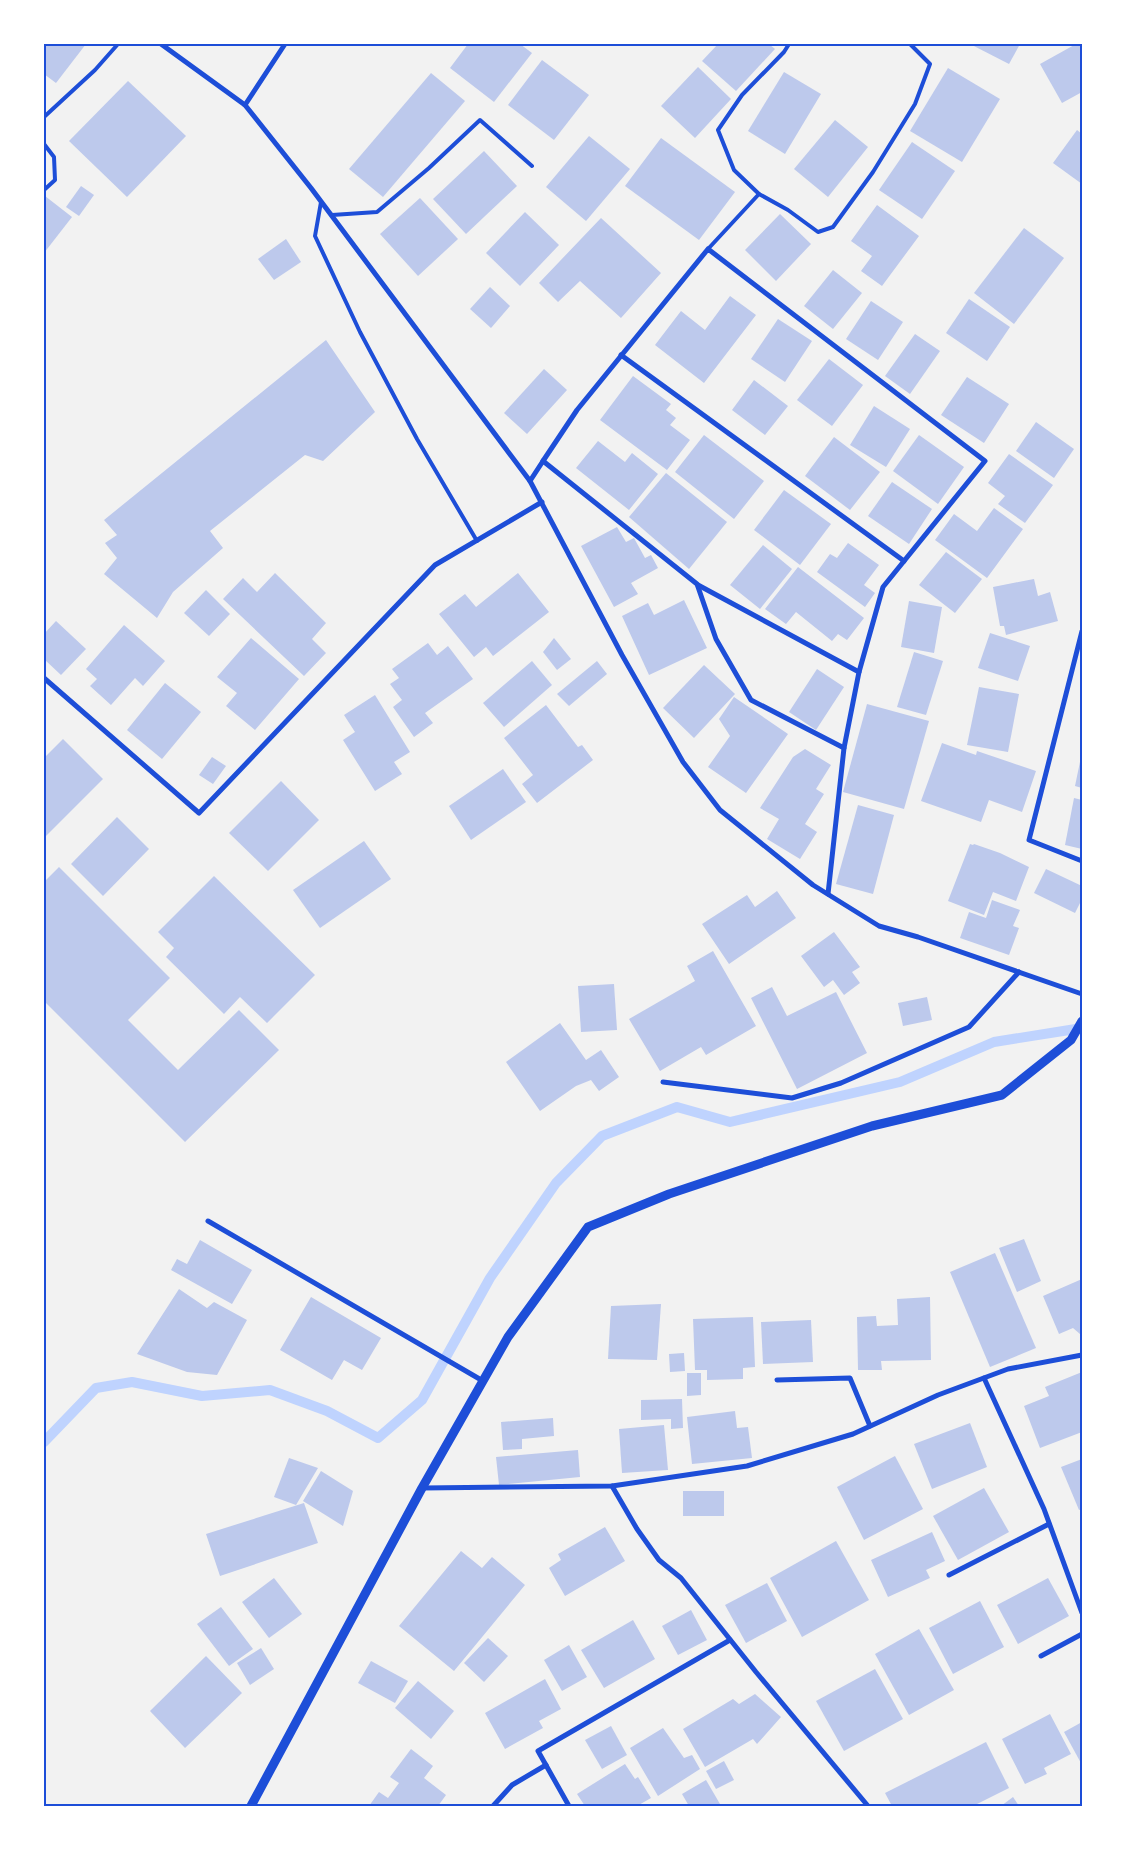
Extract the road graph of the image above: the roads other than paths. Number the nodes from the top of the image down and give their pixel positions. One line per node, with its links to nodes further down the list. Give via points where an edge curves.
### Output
1 (118, 44): 7 (lane)
2 (161, 44): 6 (street)
3 (285, 44): 6 (street)
4 (789, 44): 11 (lane, via 742,96 718,130 734,170)
5 (910, 44): 11 (lane, via 930,64 915,104 873,172 833,227 818,232)
6 (245, 105): 12 (street)
7 (44, 117)
8 (44, 144): 10 (lane, via 54,157 54,180)
9 (532, 166): 13 (lane, via 480,120 377,212)
10 (44, 190)
11 (759, 194): 14 (lane)
12 (321, 201): 13 (street); 19 (lane, via 315,236 360,332)
13 (332, 215): 17 (street)
14 (708, 249): 15 (street); 20 (street, via 985,461)
15 (621, 355): 16 (street, via 577,410); 20 (street)
16 (543, 461): 17 (street); 21 (street)
17 (530, 481): 18 (street)
18 (542, 502): 19 (street); 27 (street, via 622,655 683,762 720,810)
19 (477, 540): 24 (street, via 435,565 200,813)
20 (904, 562): 23 (street, via 883,587)
21 (697, 584): 23 (street); 25 (street, via 716,639 751,700)
22 (1082, 630): 26 (street, via 1029,840)
23 (859, 672): 25 (street)
24 (44, 678)
25 (844, 748): 27 (street)
26 (1082, 861)
27 (828, 894): 28 (street, via 879,926)
28 (1019, 972): 29 (street); 31 (street, via 969,1027 841,1083 792,1098)
29 (1082, 994)
30 (1082, 1020): 36 (street, via 1071,1040 1002,1095 872,1126 669,1194 588,1227 508,1337)
31 (663, 1082)
32 (208, 1221): 36 (street)
33 (1082, 1356): 34 (street, via 1008,1369)
34 (984, 1378): 37 (street); 40 (street)
35 (777, 1380): 37 (street, via 850,1378)
36 (483, 1381): 39 (street)
37 (870, 1426): 38 (street, via 747,1466)
38 (612, 1486): 39 (street); 44 (street, via 658,1560 681,1578)
39 (422, 1488): 47 (street)
40 (1049, 1524): 41 (street); 42 (street)
41 (949, 1575)
42 (1082, 1613)
43 (1082, 1634): 45 (street)
44 (730, 1640): 46 (street, via 538,1750); 50 (street)
45 (1041, 1656)
46 (546, 1766): 48 (street, via 512,1785); 49 (street)
47 (251, 1806)
48 (493, 1806)
49 (569, 1806)
50 (868, 1806)

